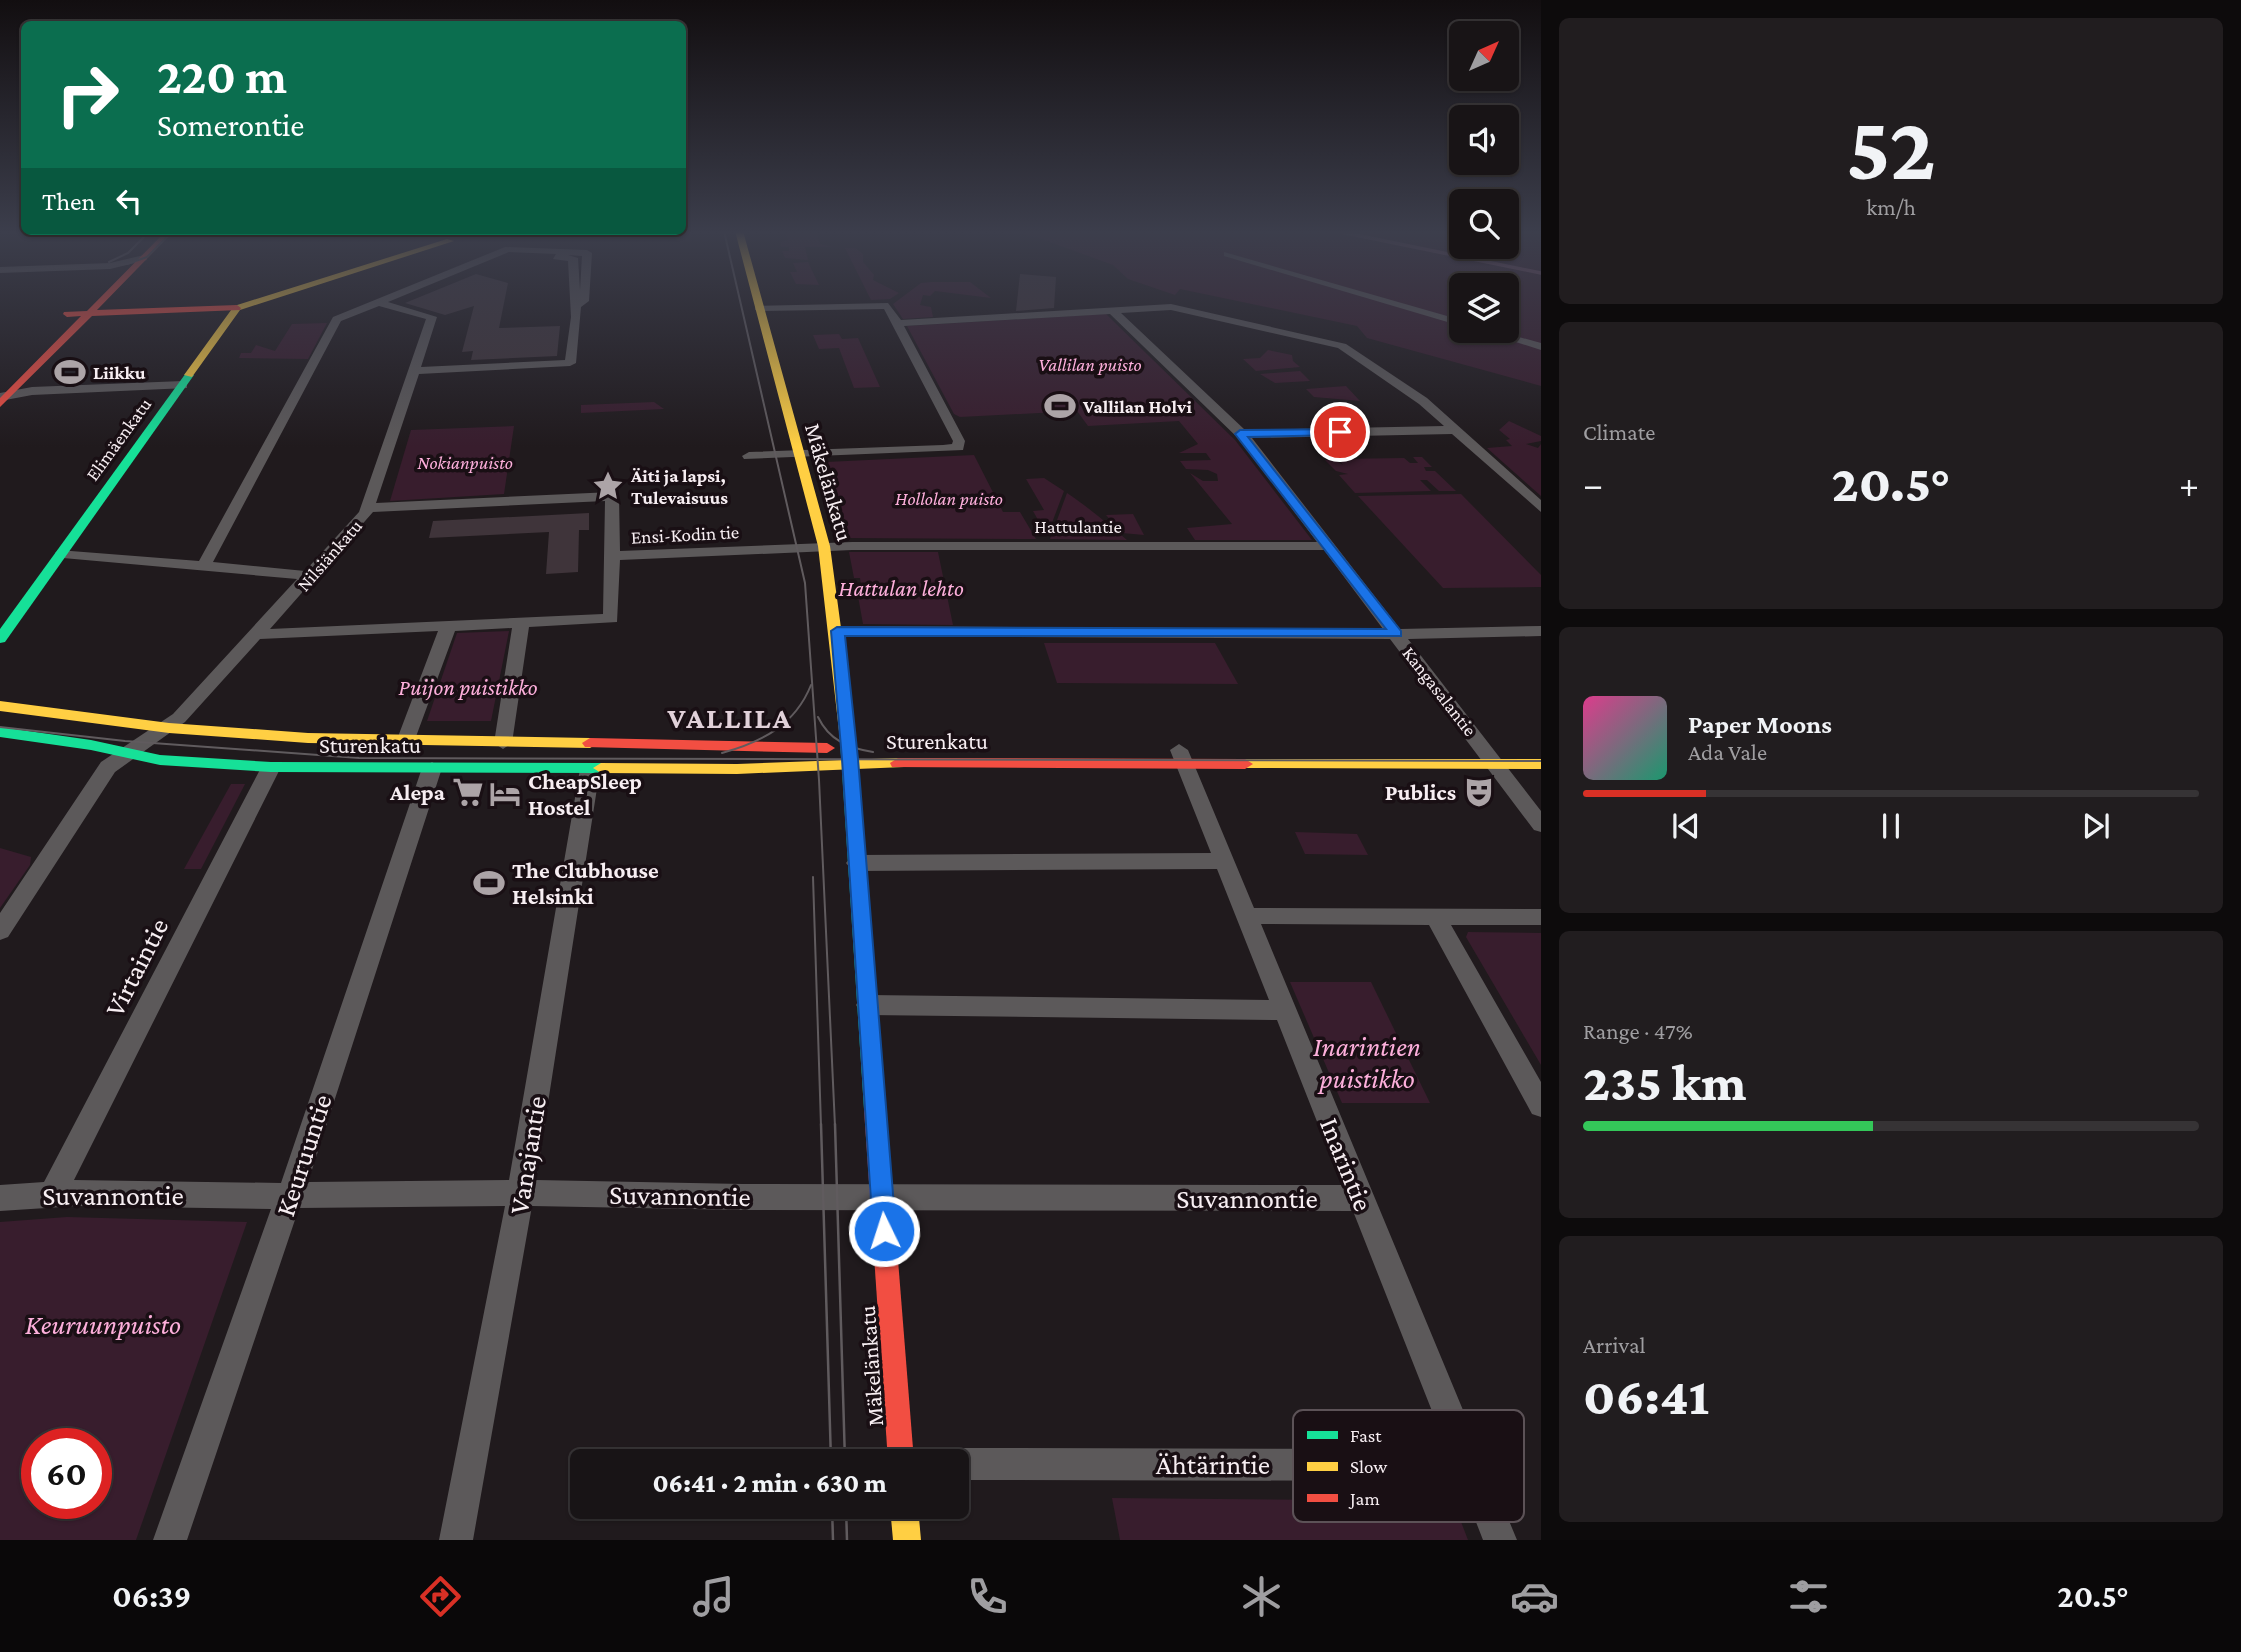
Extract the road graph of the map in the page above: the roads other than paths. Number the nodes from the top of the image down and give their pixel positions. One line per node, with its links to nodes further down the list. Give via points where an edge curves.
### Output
1 (88, 303): 10 (main road)
2 (90, 303): 10 (main road)
3 (252, 303): 11 (main road)
4 (376, 303): 33 (street, via 337,319)
5 (381, 303): 19 (street, Nilsiänkatu, via 432,317)
6 (580, 303): 9 (street)
7 (758, 303): 12 (main road, Mäkelänkatu)
8 (1393, 303): 14 (street)
9 (576, 305): 19 (street, via 570,363)
10 (85, 307): 11 (main road); 18 (main road, via 67,314); 21 (main road)
11 (237, 308): 20 (main road, Elimäenkatu)
12 (759, 308): 15 (street, via 881,303); 24 (main road, Mäkelänkatu)
13 (1112, 310): 15 (street); 22 (street, via 1171,307 1342,346 1423,401); 23 (street, Kangasalantie)
14 (1449, 319)
15 (898, 323): 24 (street, via 959,441 958,447)
16 (1519, 341): 17 (street)
17 (1541, 347)
18 (30, 350)
19 (415, 370): 26 (street, Nilsiänkatu)
20 (183, 385): 21 (street, via 37,390); 31 (main road, Elimäenkatu)
21 (3, 399)
22 (1455, 430): 23 (street); 27 (street)
23 (1240, 434): 28 (street, Kangasalantie)
24 (798, 455): 25 (street); 29 (main road, Mäkelänkatu)
25 (750, 456)
26 (370, 508): 32 (street, Ensi-Kodin tie, via 612,496); 34 (street, Nilsiänkatu)
27 (1541, 508)
28 (1331, 546): 29 (street, Hattulantie); 40 (street, Kangasalantie)
29 (824, 547): 30 (street, Hattulantie); 37 (main road, Mäkelänkatu)
30 (768, 549): 32 (street, Ensi-Kodin tie)
31 (62, 553): 33 (street); 41 (main road, Elimäenkatu)
32 (612, 556): 35 (street, via 611,619)
33 (204, 565): 34 (street)
34 (311, 576): 39 (street, Nilsiänkatu)
35 (522, 623): 36 (street); 46 (street)
36 (448, 626): 39 (street); 45 (street)
37 (837, 631): 40 (street); 49 (main road, Mäkelänkatu)
38 (1541, 631): 40 (street)
39 (258, 634): 43 (street, Nilsiänkatu)
40 (1396, 634): 51 (street, Kangasalantie)
41 (0, 639)
42 (0, 706): 43 (main road, Sturenkatu)
43 (169, 727): 45 (main road, Sturenkatu); 48 (street, Nilsiänkatu)
44 (0, 732): 48 (main road, Sturenkatu)
45 (405, 742): 46 (main road, Sturenkatu)
46 (503, 743): 49 (main road, Sturenkatu)
47 (1541, 750): 51 (main road, Sturenkatu)
48 (127, 752): 53 (main road, Sturenkatu, via 159,760); 62 (street, Nilsiänkatu, via 108,767)
49 (850, 756): 50 (main road, Sturenkatu); 55 (main road, Sturenkatu, via 737,769); 58 (main road, Mäkelänkatu)
50 (1181, 757): 51 (main road, Sturenkatu); 57 (street, Inarintie)
51 (1493, 758): 52 (main road, Sturenkatu); 56 (street, Kangasalantie)
52 (1541, 764)
53 (271, 767): 54 (main road, Sturenkatu); 66 (street, Virtaintie)
54 (432, 768): 55 (main road, Sturenkatu); 68 (street, Keuruuntie)
55 (590, 769): 67 (street, Vanajantie)
56 (1541, 825)
57 (1223, 861): 58 (street); 59 (street, Inarintie)
58 (857, 863): 63 (main road, Mäkelänkatu)
59 (1245, 916): 60 (street); 64 (street, Inarintie)
60 (1435, 916): 61 (street); 65 (street)
61 (1541, 916)
62 (0, 931)
63 (868, 1004): 64 (street); 69 (main road, Mäkelänkatu)
64 (1283, 1010): 71 (street, Inarintie)
65 (1541, 1106)
66 (53, 1193): 68 (street, Suvannontie); 70 (street, Suvannontie)
67 (520, 1193): 68 (street, Suvannontie); 69 (street, Suvannontie); 79 (street, Vanajantie)
68 (290, 1196): 78 (street, Keuruuntie)
69 (882, 1196): 71 (street, Suvannontie); 73 (main road, Mäkelänkatu)
70 (0, 1198)
71 (1360, 1198): 72 (street, Inarintie)
72 (1447, 1410)
73 (900, 1449)
74 (969, 1464): 75 (street, Ähtärintie)
75 (1293, 1465)
76 (905, 1519): 80 (main road)
77 (1493, 1522): 81 (street, Inarintie)
78 (170, 1540)
79 (456, 1540)
80 (907, 1540)
81 (1500, 1540)

